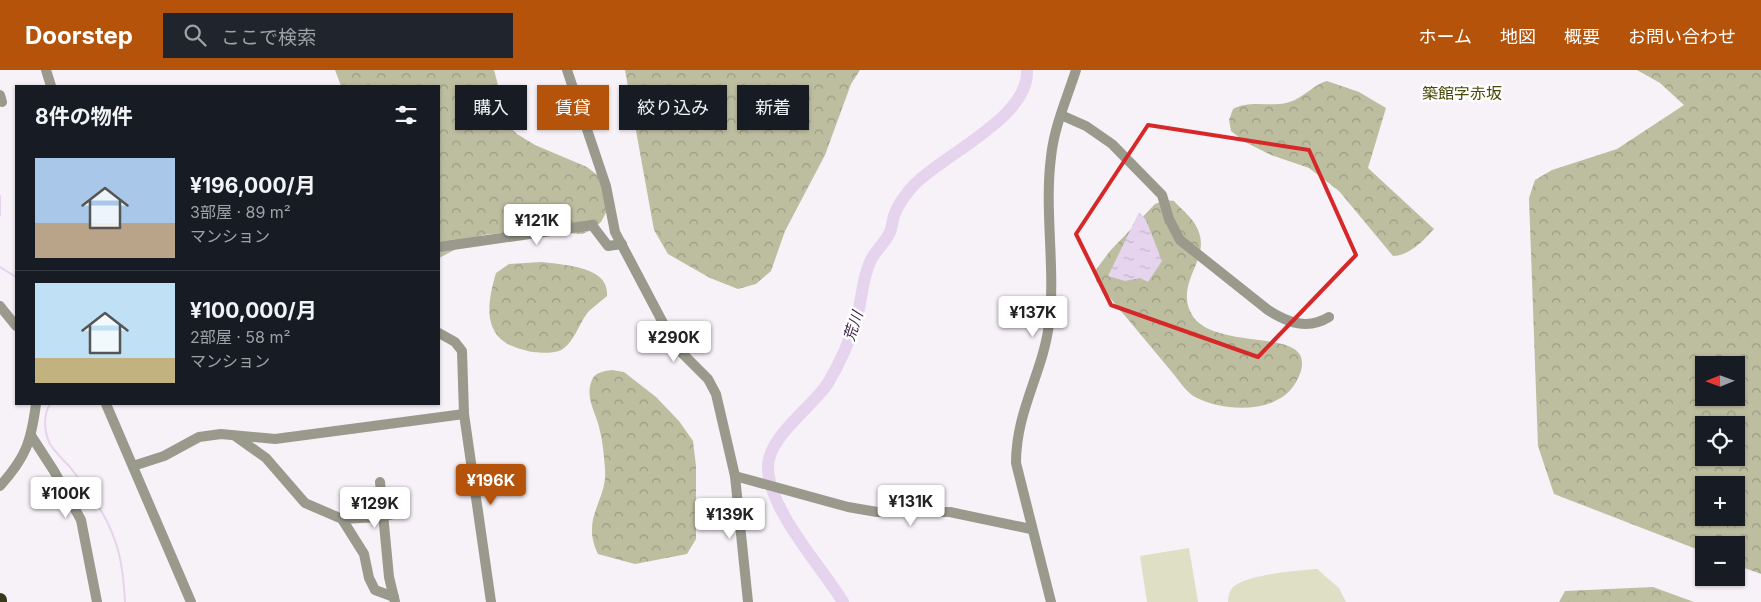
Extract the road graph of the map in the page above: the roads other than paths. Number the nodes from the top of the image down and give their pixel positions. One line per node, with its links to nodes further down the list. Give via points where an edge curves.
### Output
1 (46, 70): 4 (street)
2 (567, 70): 6 (street)
3 (1076, 70): 5 (street)
4 (51, 85)
5 (1061, 115): 9 (street, via 1086,126 1112,144 1162,195 1169,220 1180,240 1268,310 1280,318 1305,325 1319,323); 24 (street, via 1050,158 1049,323 1019,421 1016,442 1016,463)
6 (622, 244): 7 (street, via 608,246 592,225); 18 (street, via 671,338 708,379 716,394)
7 (440, 247)
8 (0, 306): 10 (street)
9 (1329, 317)
10 (15, 325)
11 (440, 334): 14 (street, via 455,342 462,352)
12 (36, 405): 15 (street)
13 (106, 405): 17 (street)
14 (464, 414): 16 (street, via 275,439); 28 (street)
15 (32, 436): 20 (street, via 18,466); 26 (street, via 81,520)
16 (235, 436): 17 (street, via 199,437 164,456); 23 (street, via 266,458 305,503)
17 (133, 466): 27 (street)
18 (736, 476): 24 (street, via 877,512 950,512); 29 (street)
19 (380, 482): 22 (street)
20 (0, 486)
21 (402, 512): 22 (street)
22 (384, 516): 23 (street); 25 (street)
23 (342, 519): 25 (street, via 364,554 375,590)
24 (1031, 529): 30 (street)
25 (394, 600)
26 (97, 602)
27 (191, 602)
28 (490, 602)
29 (748, 602)
30 (1051, 602)

